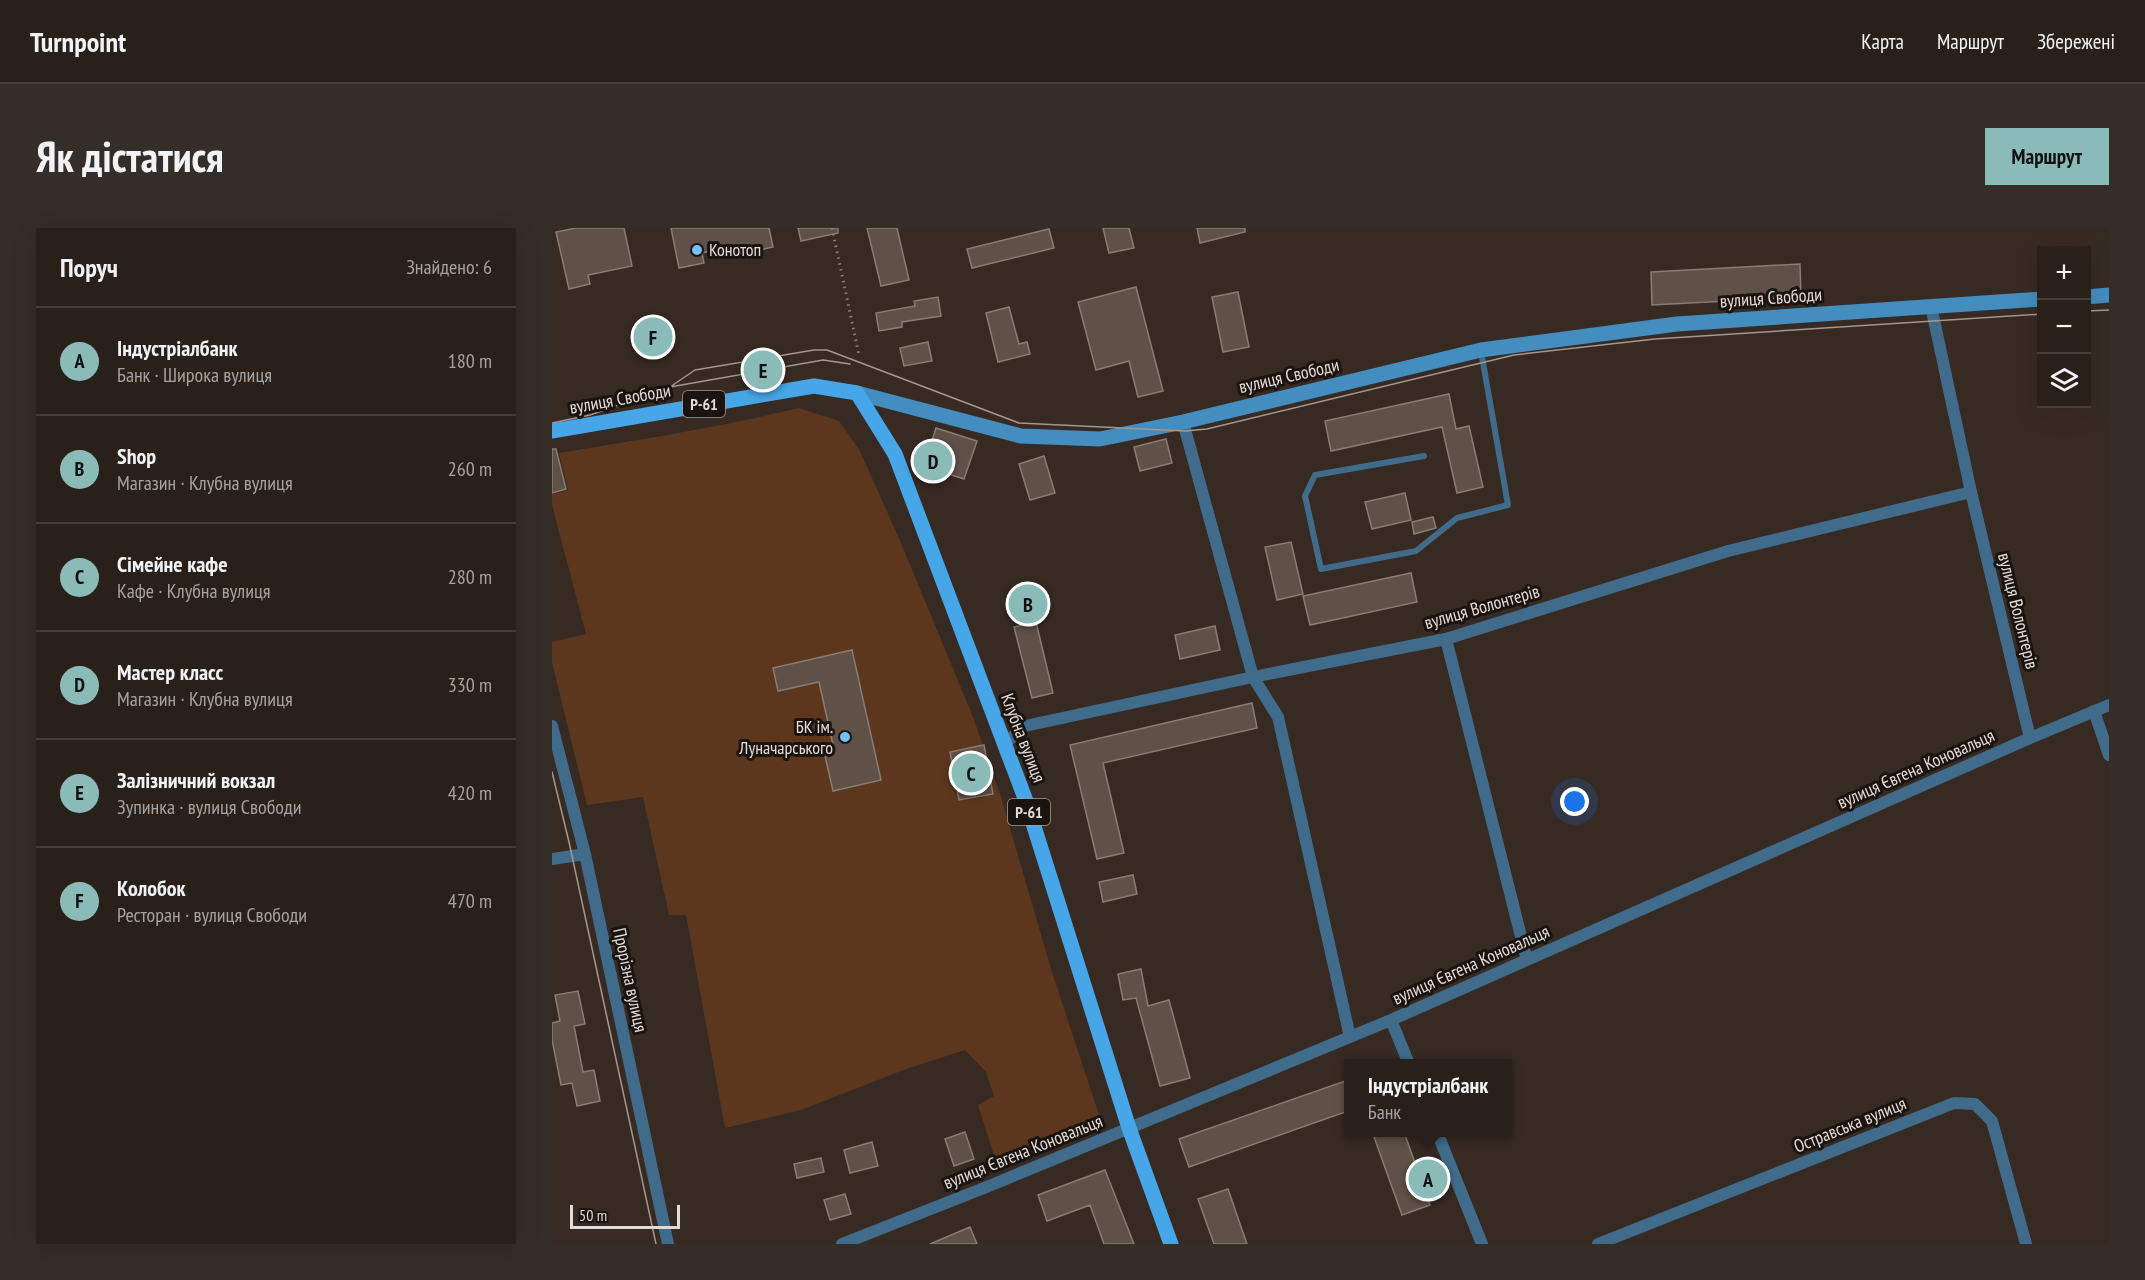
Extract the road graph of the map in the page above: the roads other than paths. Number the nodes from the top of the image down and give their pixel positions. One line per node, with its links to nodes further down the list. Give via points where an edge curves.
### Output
1 (2109, 295): 2 (street)
2 (2091, 297)
3 (2037, 299): 4 (street, вулиця Свободи)
4 (1930, 306): 5 (street, вулиця Свободи, via 1677,324); 10 (street, вулиця Волонтерів)
5 (1481, 350): 7 (street, вулиця Свободи); 9 (lane, via 1508,505 1457,518 1416,551 1321,569 1305,496 1315,475)
6 (857, 393): 7 (street, вулиця Свободи, via 1021,436 1100,439); 8 (main road, вулиця Свободи / Р-61, via 814,386); 17 (main road, Клубна вулиця / Р-61, via 894,454)
7 (1183, 422): 12 (street)
8 (552, 431)
9 (1424, 456)
10 (1971, 492): 11 (street, вулиця Волонтерів, via 1728,551); 16 (street, вулиця Волонтерів)
11 (1446, 639): 12 (street, вулиця Волонтерів); 21 (street)
12 (1253, 677): 17 (street, вулиця Волонтерів, via 1024,726); 23 (street, via 1278,717)
13 (2109, 705): 14 (street, вулиця Євгена Коновальця)
14 (2094, 711): 16 (street, вулиця Євгена Коновальця); 18 (street)
15 (552, 726): 19 (street, Прорізна вулиця)
16 (2030, 738): 21 (street, вулиця Євгена Коновальця)
17 (1004, 744): 25 (main road, Клубна вулиця / Р-61, via 1026,801)
18 (2109, 755)
19 (585, 854): 20 (street); 27 (street, Прорізна вулиця)
20 (552, 859)
21 (1527, 960): 22 (street, вулиця Євгена Коновальця)
22 (1391, 1020): 23 (street, вулиця Євгена Коновальця); 24 (street)
23 (1350, 1037): 25 (street, вулиця Євгена Коновальця)
24 (1407, 1059)
25 (1129, 1128): 28 (street, вулиця Євгена Коновальця); 29 (main road, Клубна вулиця / Р-61)
26 (1439, 1137): 30 (street)
27 (668, 1244)
28 (842, 1244)
29 (1171, 1244)
30 (1482, 1244)
31 (1598, 1244): 32 (street, Остравська вулиця, via 1954,1102 1975,1104 1992,1121)
32 (2026, 1244)

